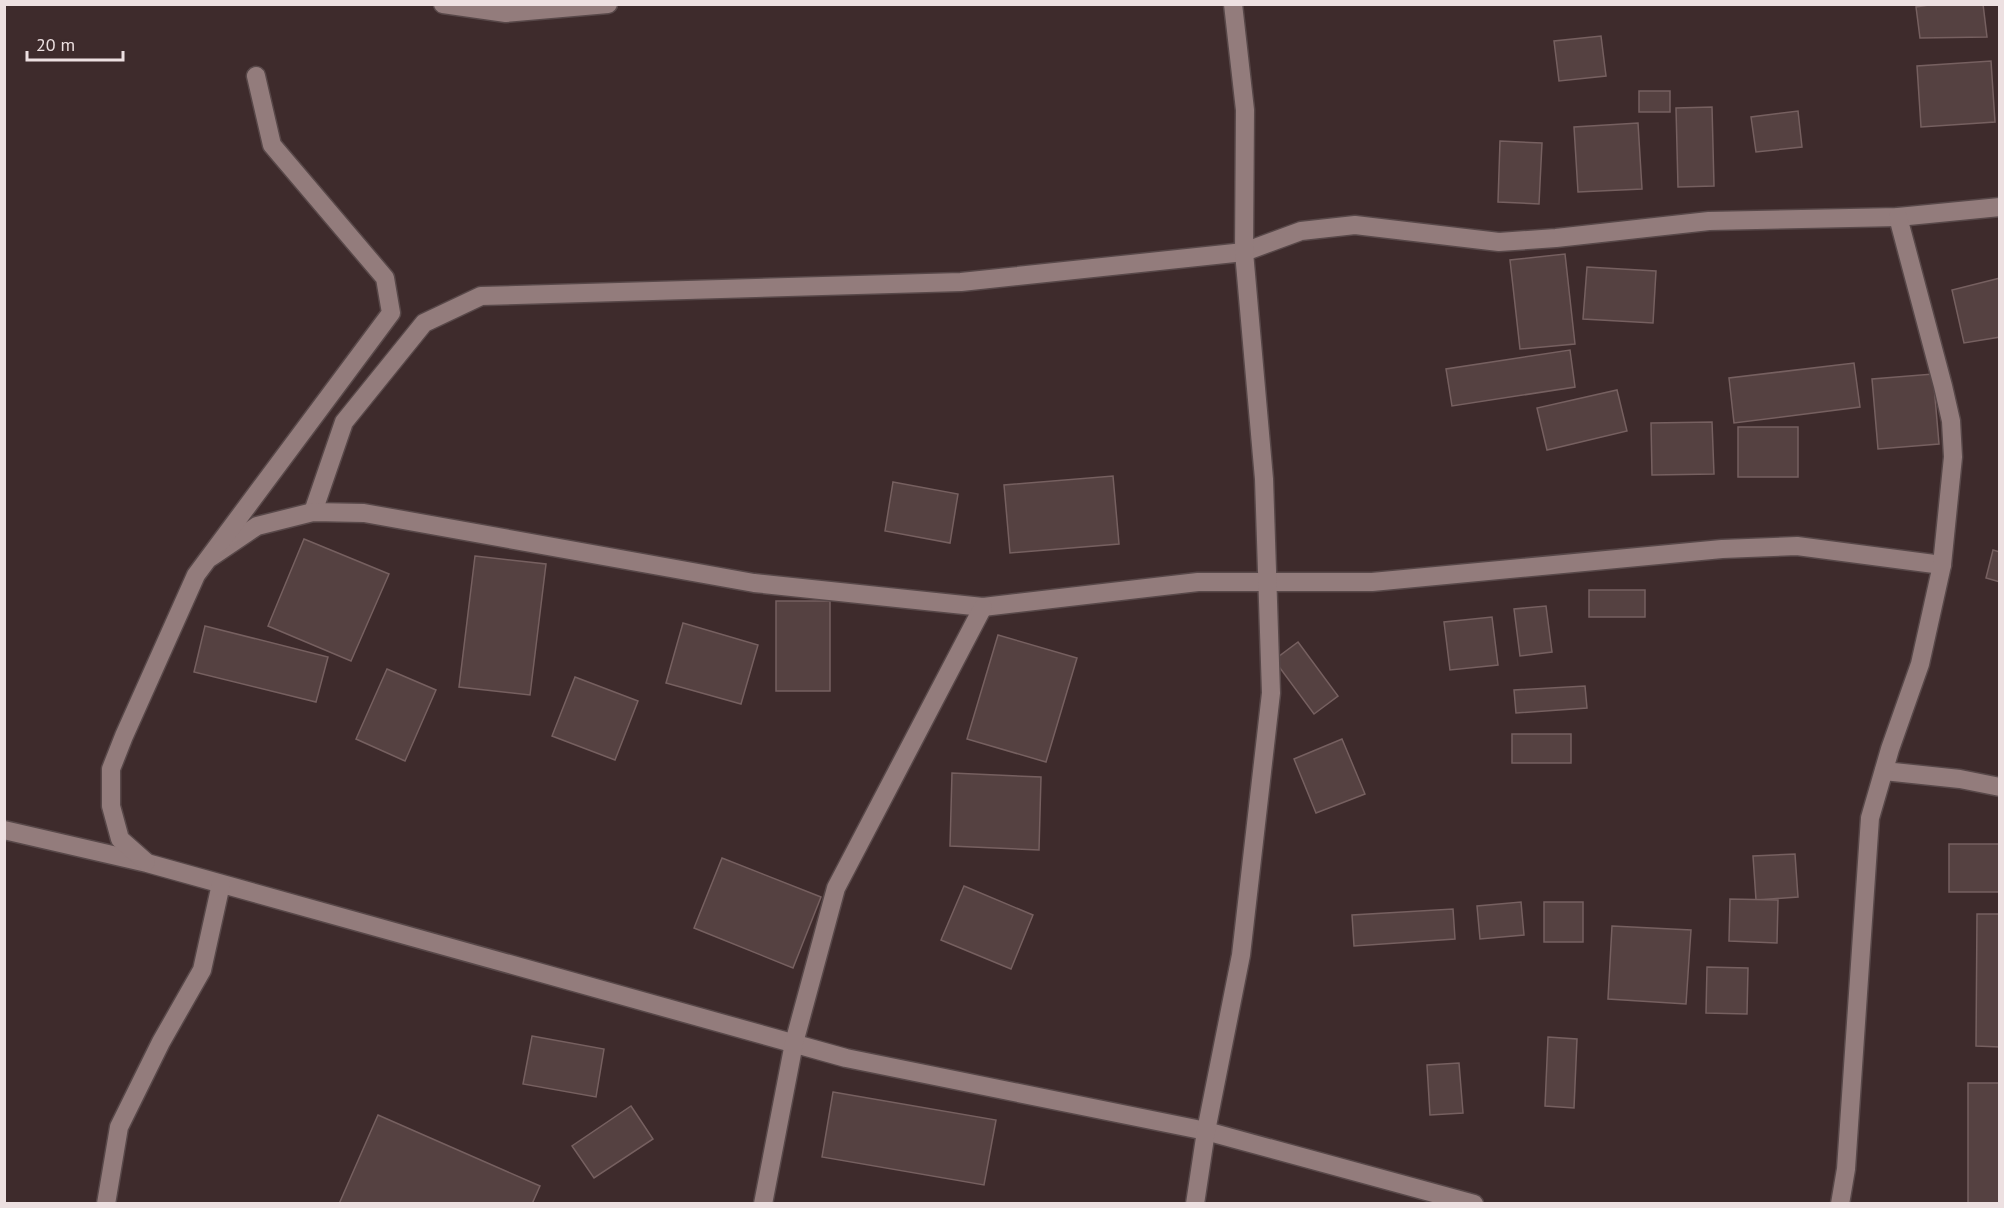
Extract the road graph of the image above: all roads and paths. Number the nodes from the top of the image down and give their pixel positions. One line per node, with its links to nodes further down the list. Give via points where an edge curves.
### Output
1 (443, 4): 2 (street, via 506,13)
2 (608, 4)
3 (1233, 4): 7 (street, via 1245,110)
4 (256, 76): 9 (street, via 272,145 385,278 391,313)
5 (2000, 207): 6 (street)
6 (1898, 217): 7 (street, via 1708,221 1499,242 1354,225 1300,231); 10 (street, via 1951,421 1953,457)
7 (1244, 252): 8 (street, via 961,282 481,296 424,323 344,422); 11 (street, via 1264,479)
8 (313, 512): 9 (street, via 257,526); 12 (street, via 364,513 754,583)
9 (210, 557): 16 (street, via 196,575 111,769 111,806 120,839)
10 (1942, 565): 11 (street, via 1797,546 1722,549 1371,582); 13 (street, via 1920,664)
11 (1267, 583): 12 (street, via 1198,582); 19 (street, via 1271,693 1241,955)
12 (983, 607): 18 (street, via 836,888)
13 (1884, 771): 14 (street); 24 (street, via 1870,818 1848,1146)
14 (2000, 787)
15 (4, 830): 16 (street)
16 (147, 863): 17 (street)
17 (221, 884): 18 (street); 20 (street, via 201,970 119,1127)
18 (794, 1043): 19 (street, via 846,1058); 21 (street)
19 (1206, 1131): 22 (street); 23 (street)
20 (106, 1203)
21 (763, 1203)
22 (1195, 1203)
23 (1474, 1203)
24 (1840, 1203)

